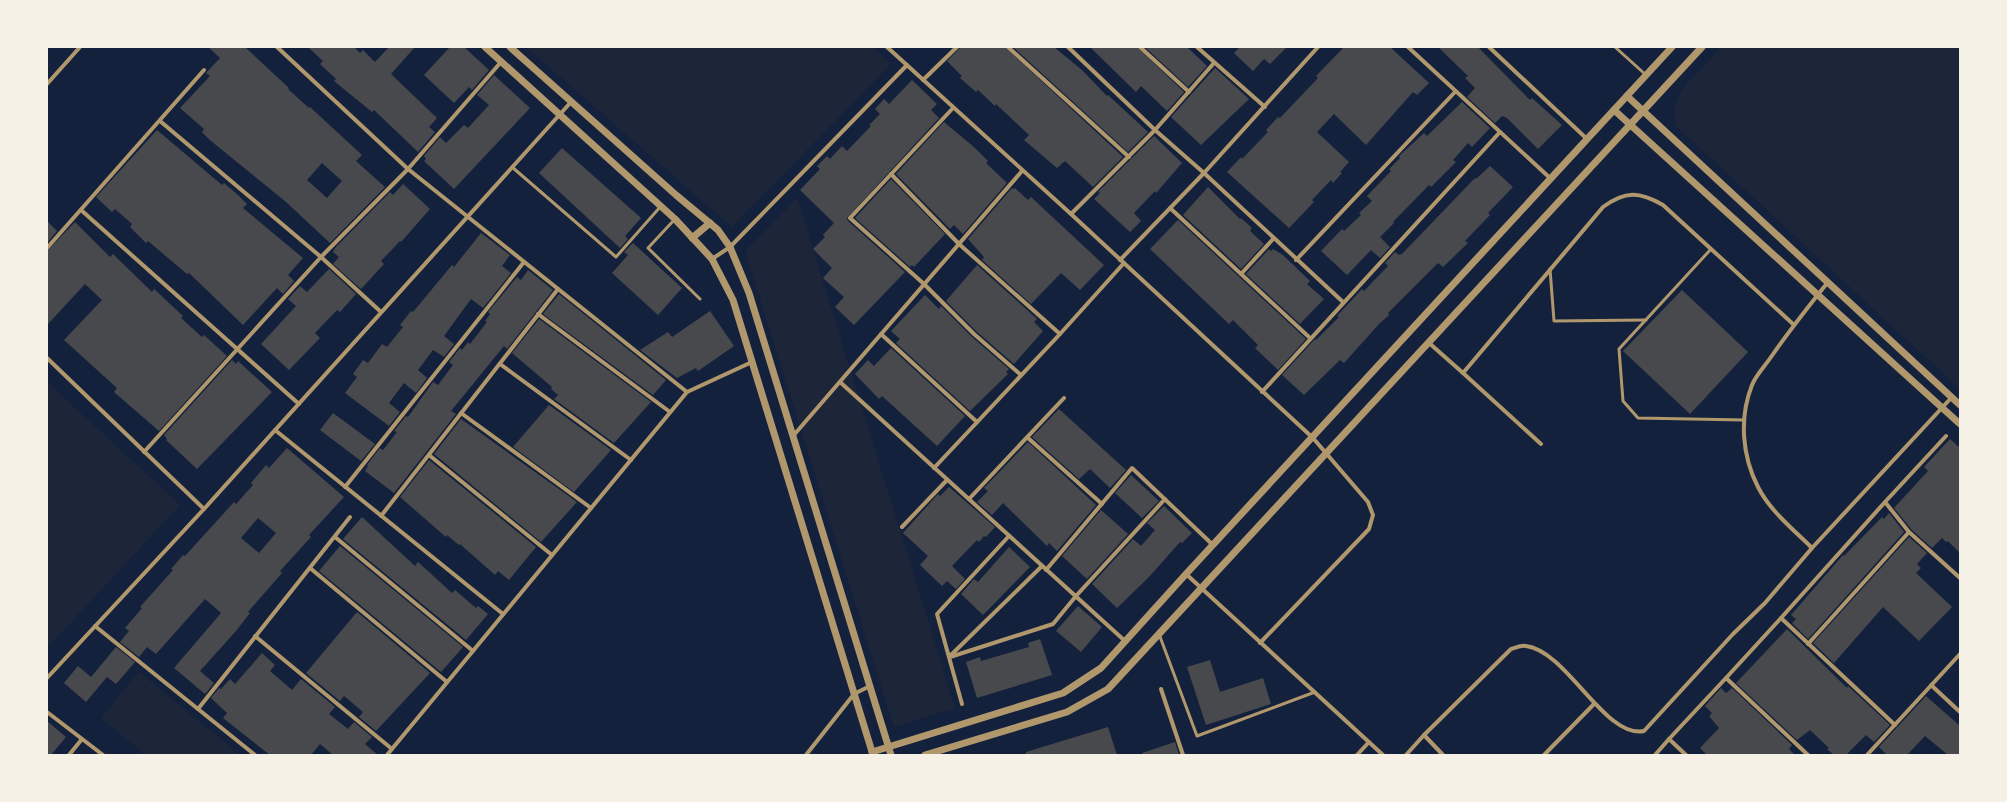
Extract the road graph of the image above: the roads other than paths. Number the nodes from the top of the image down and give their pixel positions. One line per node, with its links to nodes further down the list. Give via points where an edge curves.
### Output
1 (80, 47): 23 (street)
2 (277, 47): 40 (street)
3 (485, 47): 17 (street)
4 (510, 47): 27 (street)
5 (887, 47): 19 (street)
6 (957, 47): 22 (street)
7 (1008, 47): 38 (street)
8 (1068, 47): 35 (street)
9 (1140, 47): 24 (street)
10 (1197, 47): 18 (street)
11 (1318, 47): 28 (street)
12 (1408, 47): 25 (street)
13 (1489, 47): 37 (street)
14 (1616, 47): 21 (lane)
15 (1672, 47): 21 (street)
16 (1702, 47): 31 (street)
17 (501, 62): 32 (street); 40 (street)
18 (1214, 63): 24 (street); 28 (street)
19 (907, 65): 22 (street); 55 (street)
20 (204, 70): 33 (street)
21 (1646, 76): 26 (street)
22 (923, 80): 29 (street)
23 (47, 84)
24 (1189, 92): 35 (street)
25 (1455, 92): 36 (street); 60 (street)
26 (1627, 96): 30 (street); 31 (street)
27 (571, 102): 32 (street); 51 (street)
28 (1265, 107): 42 (street)
29 (953, 108): 41 (street); 43 (street)
30 (1614, 110): 34 (street); 37 (street)
31 (1643, 111): 34 (street); 65 (street)
32 (560, 115): 39 (street); 45 (street)
33 (160, 121): 47 (street); 58 (street)
34 (1630, 124): 68 (street); 78 (street)
35 (1155, 130): 38 (street); 42 (street)
36 (1500, 132): 44 (street); 70 (street)
37 (1587, 139): 44 (street)
38 (1129, 157): 48 (street)
39 (512, 167): 45 (lane, via 616,257); 49 (street)
40 (408, 169): 49 (street); 58 (street)
41 (1022, 171): 48 (street); 54 (street)
42 (1204, 173): 46 (street); 53 (street)
43 (891, 174): 54 (street); 66 (street, via 850,218)
44 (1550, 178): 102 (street)
45 (661, 206): 50 (street)
46 (1170, 208): 62 (street); 64 (street)
47 (81, 210): 56 (street); 79 (street)
48 (1071, 214): 62 (street)
49 (468, 217): 61 (street); 71 (street)
50 (674, 219): 52 (street); 69 (lane, via 648,248)
51 (710, 223): 52 (street); 55 (street)
52 (692, 238): 59 (street)
53 (1274, 238): 60 (street); 64 (street)
54 (959, 244): 66 (street); 76 (street)
55 (730, 247): 59 (street); 99 (street, via 749,293)
56 (47, 248)
57 (1711, 249): 63 (street, via 1663,205 1649,197 1631,194 1615,199 1603,207); 73 (lane); 74 (street)
58 (321, 257): 71 (street); 79 (street)
59 (712, 259): 81 (street, via 733,300)
60 (1296, 260): 70 (street)
61 (524, 262): 67 (street); 110 (street)
62 (1122, 262): 76 (street); 87 (street)
63 (1550, 269): 73 (lane, via 1554,321); 83 (street)
64 (1241, 274): 77 (street)
65 (1828, 282): 68 (street); 88 (street)
66 (924, 284): 75 (street); 84 (street, via 974,334)
67 (558, 289): 72 (street); 86 (street)
68 (1818, 294): 74 (street); 92 (street)
69 (700, 299)
70 (1343, 302): 77 (street)
71 (381, 312): 90 (street)
72 (538, 314): 82 (street); 93 (street)
73 (1646, 320): 95 (lane, via 1619,349 1623,401 1638,418)
74 (1793, 324): 95 (street, via 1753,383 1746,401)
75 (881, 334): 85 (street); 96 (street)
76 (1060, 334): 84 (street)
77 (1310, 338): 87 (street)
78 (1428, 342): 83 (street); 105 (street)
79 (237, 350): 90 (street); 104 (street)
80 (47, 358): 104 (street)
81 (752, 362): 86 (street); 151 (street)
82 (500, 364): 94 (street); 107 (street)
83 (1463, 372): 103 (street)
84 (1021, 375): 96 (street)
85 (840, 382): 99 (street); 108 (street)
86 (687, 392): 93 (street)
87 (1262, 392): 102 (street)
88 (1952, 397): 91 (street); 92 (street)
89 (1064, 398): 101 (street)
90 (299, 404): 98 (street)
91 (1960, 405)
92 (1942, 408): 97 (street); 124 (street)
93 (670, 412): 107 (street)
94 (461, 413): 106 (street); 115 (street)
95 (1744, 420): 124 (street, via 1746,457 1758,488 1771,506)
96 (977, 422): 108 (street)
97 (1960, 424)
98 (275, 430): 110 (street); 116 (street)
99 (793, 436): 148 (street)
100 (1946, 436): 113 (street)
101 (1028, 438): 111 (street); 114 (street)
102 (1313, 438): 105 (street); 123 (street)
103 (1541, 444)
104 (144, 452): 116 (street)
105 (1326, 453): 131 (street); 139 (street, via 1368,502 1373,515 1369,529)
106 (429, 455): 117 (street); 125 (street)
107 (632, 460): 115 (street)
108 (934, 468): 109 (street)
109 (947, 480): 111 (street); 119 (street)
110 (345, 487): 117 (street)
111 (969, 499): 121 (street)
112 (1165, 499): 114 (street, via 1132,468); 123 (street); 132 (street)
113 (1885, 502): 120 (street); 134 (street)
114 (1102, 504): 128 (street)
115 (591, 508): 125 (street)
116 (204, 509): 135 (street)
117 (381, 516): 133 (street)
118 (350, 517): 122 (street)
119 (902, 527)
120 (1909, 532): 130 (street); 140 (street)
121 (1009, 536): 126 (street); 143 (street, via 937,614)
122 (335, 537): 127 (street); 141 (street)
123 (1213, 545): 129 (street)
124 (1812, 548): 153 (street, via 1765,604 1733,634 1644,731 1635,733 1626,730)
125 (552, 555): 133 (street)
126 (1042, 566): 128 (street); 143 (street)
127 (310, 568): 137 (street); 146 (street)
128 (1046, 570): 132 (street)
129 (1186, 574): 131 (street); 138 (street)
130 (1960, 578)
131 (1200, 588): 136 (street); 139 (street)
132 (1076, 596): 138 (street); 143 (street, via 1053,624)
133 (504, 614): 141 (street)
134 (1781, 618): 140 (street); 145 (street)
135 (96, 626): 144 (street); 154 (street)
136 (1159, 633): 150 (lane, via 1197,736); 171 (street, via 1108,689 1068,712)
137 (255, 636): 154 (street); 163 (street)
138 (1125, 641): 162 (street, via 1101,668 1063,693)
139 (1260, 643): 150 (street)
140 (1808, 644): 157 (street)
141 (473, 650): 146 (street)
142 (1960, 654): 147 (street)
143 (950, 657): 152 (street)
144 (47, 678)
145 (1726, 678): 160 (street); 180 (street)
146 (447, 682): 163 (street)
147 (1931, 685): 156 (street); 157 (street)
148 (870, 686): 151 (street); 162 (street)
149 (1161, 689): 172 (street)
150 (1314, 692): 161 (street)
151 (854, 694): 164 (street); 169 (street)
152 (962, 704)
153 (1594, 704): 158 (street, via 1554,660 1543,651 1524,645 1511,649); 177 (street)
154 (198, 709): 167 (street)
155 (47, 712): 159 (street)
156 (1960, 712)
157 (1895, 725): 181 (street)
158 (1424, 735): 175 (street); 176 (street)
159 (82, 739): 165 (street); 166 (street)
160 (1669, 740): 178 (street); 179 (street)
161 (1369, 742): 173 (street); 174 (street)
162 (889, 747): 164 (street); 170 (street)
163 (392, 749): 168 (street)
164 (873, 754)
165 (69, 755)
166 (103, 755)
167 (255, 755)
168 (387, 755)
169 (806, 755)
170 (891, 755)
171 (925, 755)
172 (1183, 755)
173 (1357, 755)
174 (1383, 755)
175 (1406, 755)
176 (1443, 755)
177 (1544, 755)
178 (1655, 755)
179 (1686, 755)
180 (1808, 755)
181 (1867, 755)

